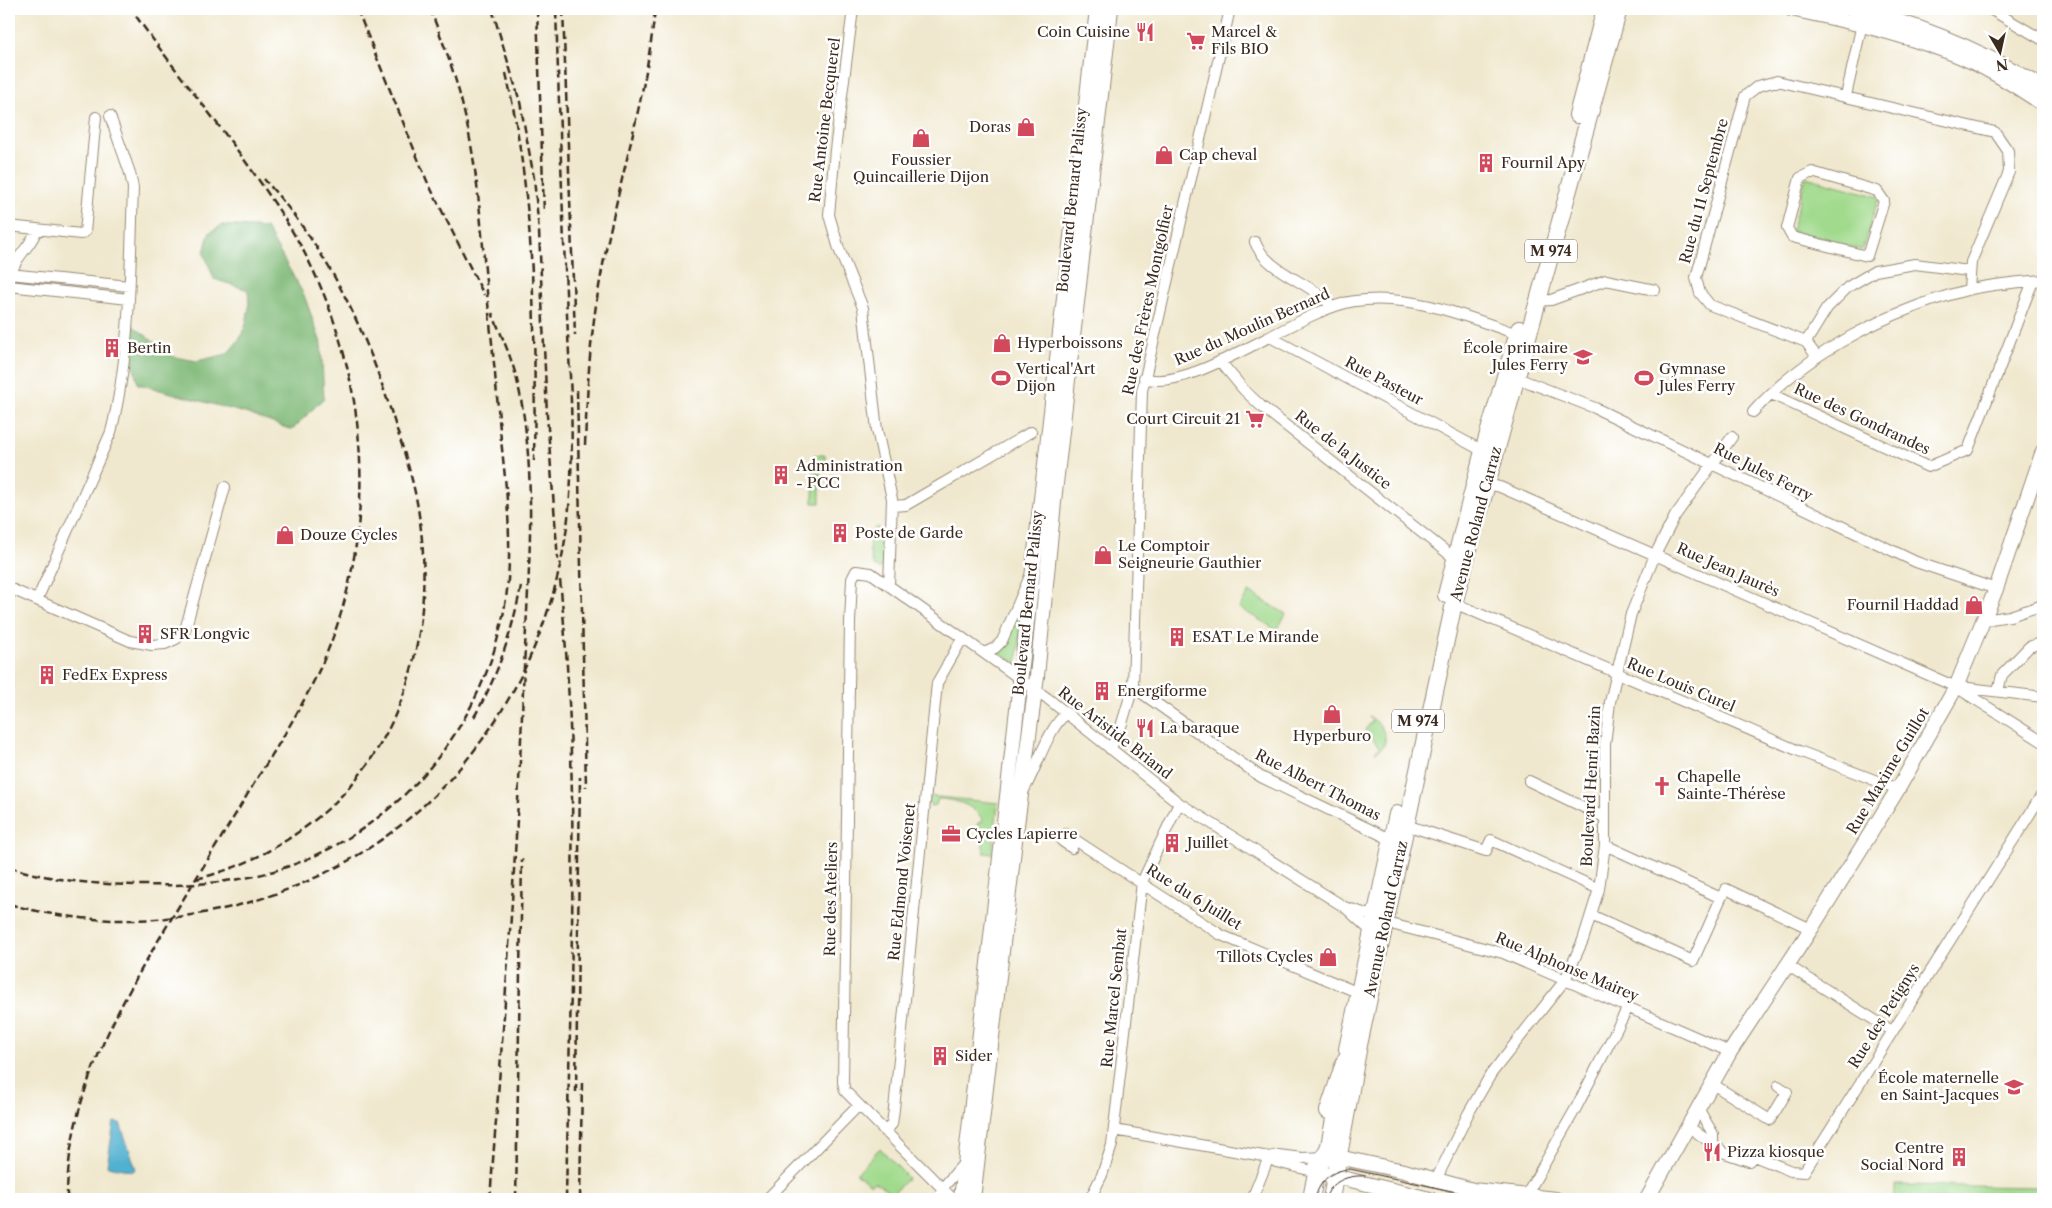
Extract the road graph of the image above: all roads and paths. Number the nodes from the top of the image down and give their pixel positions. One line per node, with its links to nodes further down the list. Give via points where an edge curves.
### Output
1 (853, 9): 47 (street, Rue Antoine Becquerel, via 828,215 863,308 876,430)
2 (1097, 9): 50 (main road, Boulevard Bernard Palissy)
3 (1111, 9): 66 (main road, Boulevard Bernard Palissy, via 1056,482)
4 (1230, 9): 36 (street, Rue des Frères Montgolfier)
5 (1605, 9): 31 (main road, Avenue Roland Carraz / M 974)
6 (1618, 9): 29 (main road, Avenue Roland Carraz / M 974)
7 (1791, 9): 9 (main road)
8 (1990, 9): 10 (street)
9 (1861, 14): 11 (main road, via 1947,38); 12 (street); 13 (main road, via 1947,51 2013,84)
10 (2043, 40)
11 (2043, 87)
12 (1846, 96): 21 (street, Rue du 11 Septembre, via 1995,132 2008,151 2009,172); 33 (street, Rue du 11 Septembre, via 1776,81 1758,86 1745,96 1696,278 1700,293 1710,305)
13 (2043, 104)
14 (110, 116): 25 (street, via 133,188)
15 (96, 118): 17 (street, via 85,232)
16 (9, 226): 17 (street)
17 (37, 229): 22 (street)
18 (1255, 242): 30 (street, via 1260,253)
19 (1867, 256): 19 (street, via 1792,237 1787,228 1800,178 1812,172 1877,191 1884,201); 20 (street)
20 (1875, 271): 21 (street, via 1915,264); 33 (street, via 1848,287 1827,308)
21 (1969, 271): 27 (street, Rue du 11 Septembre)
22 (10, 274): 25 (street)
23 (2038, 280): 27 (street); 38 (street, Rue des Gondrandes, via 1968,450 1960,454 1928,467)
24 (9, 286): 28 (street)
25 (129, 286): 28 (street)
26 (1655, 290): 29 (street, via 1606,280 1551,300)
27 (1969, 290): 34 (street, via 1885,320)
28 (129, 298): 55 (street, via 111,432)
29 (1537, 301): 37 (main road, Avenue Roland Carraz / M 974)
30 (1331, 306): 31 (street, Rue du Moulin Bernard, via 1376,299 1414,302); 32 (street, Rue du Moulin Bernard)
31 (1517, 334): 42 (main road, Avenue Roland Carraz / M 974)
32 (1270, 338): 35 (street, Rue du Moulin Bernard); 42 (street, Rue Pasteur)
33 (1806, 342): 34 (street)
34 (1817, 357): 38 (street)
35 (1220, 361): 36 (street, Rue du Moulin Bernard, via 1171,380); 49 (street, Rue de la Justice, via 1261,406)
36 (1144, 378): 64 (street, Rue des Frères Montgolfier, via 1140,404)
37 (1517, 378): 44 (street, Rue Jules Ferry, via 1595,408); 45 (main road, Avenue Roland Carraz / M 974)
38 (1771, 394): 39 (street)
39 (1753, 412)
40 (1031, 432): 47 (street, via 906,504)
41 (1732, 437): 44 (street, Boulevard Henri Bazin)
42 (1483, 451): 45 (main road); 49 (main road, Avenue Roland Carraz / M 974)
43 (2043, 451): 54 (main road, Rue Maxime Guillot)
44 (1712, 463): 48 (street, Boulevard Henri Bazin, via 1675,516); 54 (street, Rue Jules Ferry, via 1916,562)
45 (1487, 484): 48 (street, Rue Jean Jaurès); 56 (main road, Avenue Roland Carraz / M 974)
46 (225, 487): 55 (street, via 185,630 176,639 152,645 130,641)
47 (893, 506): 52 (street, Rue Antoine Becquerel)
48 (1656, 555): 62 (street, Boulevard Henri Bazin, via 1631,614); 65 (street, Rue Jean Jaurès)
49 (1454, 558): 79 (main road, Avenue Roland Carraz / M 974)
50 (1035, 567): 61 (street, Boulevard Bernard Palissy, via 1002,641); 63 (main road, Boulevard Bernard Palissy)
51 (871, 573): 52 (street, Rue Aristide Briand); 98 (street, Rue des Ateliers, via 859,570 852,576 850,622 845,1091)
52 (888, 586): 59 (street, Rue Aristide Briand)
53 (9, 588): 55 (street)
54 (1996, 589): 58 (main road, Rue Maxime Guillot)
55 (37, 600)
56 (1454, 603): 62 (street, Rue Louis Curel); 78 (main road, Avenue Roland Carraz / M 974)
57 (2043, 605): 58 (street, via 2010,616)
58 (1984, 620): 65 (main road, Rue Maxime Guillot)
59 (962, 638): 61 (street, Rue Aristide Briand); 102 (street, Rue Edmond Voisenet, via 936,684 894,1109 892,1124)
60 (2043, 642): 67 (street, via 2029,647 2002,674)
61 (984, 653): 63 (street, Rue Aristide Briand)
62 (1616, 674): 73 (street, Rue Louis Curel, via 1799,752); 77 (street, Boulevard Henri Bazin, via 1605,745)
63 (1020, 679): 66 (street, Rue Aristide Briand); 106 (main road, Boulevard Bernard Palissy)
64 (1133, 687): 71 (street, Rue des Frères Montgolfier, via 1119,733); 79 (street, Rue Albert Thomas, via 1261,777)
65 (1956, 687): 67 (street); 70 (street); 73 (main road, Rue Maxime Guillot)
66 (1036, 690): 69 (street, Rue Aristide Briand); 74 (main road, Boulevard Bernard Palissy)
67 (1998, 691): 68 (street)
68 (2043, 697)
69 (1067, 713): 71 (street, Rue Aristide Briand); 74 (street, via 1055,723)
70 (2043, 742)
71 (1110, 749): 76 (street, Rue Aristide Briand)
72 (1529, 781): 77 (street)
73 (1898, 789): 88 (main road, Rue Maxime Guillot)
74 (1023, 792): 116 (main road, Boulevard Bernard Palissy)
75 (2043, 793): 93 (street, Rue des Petignys)
76 (1180, 803): 82 (street, Rue Marcel Sembat); 85 (street, Rue Aristide Briand)
77 (1604, 818): 80 (street, Boulevard Henri Bazin)
78 (1406, 825): 83 (street, via 1486,851 1491,840); 87 (main road, Avenue Roland Carraz / M 974)
79 (1392, 840): 87 (main road, Avenue Roland Carraz / M 974)
80 (1606, 845): 83 (street, Boulevard Henri Bazin); 84 (street)
81 (1072, 848): 82 (street, Rue du 6 Juillet, via 1062,842 1066,834)
82 (1142, 882): 91 (street, Rue du 6 Juillet, via 1221,935); 101 (street, Rue Marcel Sembat)
83 (1599, 889): 86 (street, Boulevard Henri Bazin)
84 (1723, 893): 86 (street, via 1693,961); 88 (street)
85 (1346, 908): 87 (street, Rue Aristide Briand); 87 (street, Rue Aristide Briand)
86 (1591, 915): 90 (street, Boulevard Henri Bazin)
87 (1379, 929): 90 (street, Rue Alphonse Mairey, via 1503,953); 91 (main road, Avenue Roland Carraz / M 974); 94 (main road, Avenue Roland Carraz / M 974)
88 (1811, 929): 89 (main road, Rue Maxime Guillot)
89 (1787, 965): 93 (street); 95 (main road, Rue Maxime Guillot)
90 (1565, 980): 92 (street, Rue Alphonse Mairey); 108 (street, Boulevard Henri Bazin, via 1491,1074)
91 (1359, 993): 94 (main road, Avenue Roland Carraz / M 974)
92 (1627, 1009): 95 (street, Rue Alphonse Mairey); 110 (street)
93 (1892, 1031): 103 (street, Rue des Petignys, via 1804,1172 1791,1171 1754,1156 1749,1161)
94 (1351, 1050): 105 (main road, M 974); 105 (main road, Avenue Roland Carraz / M 974, via 1329,1105)
95 (1730, 1052): 96 (main road, Rue Maxime Guillot)
96 (1714, 1085): 97 (street, via 1770,1120 1787,1092); 99 (main road, Rue Maxime Guillot)
97 (1778, 1086)
98 (859, 1105): 102 (street, Rue des Ateliers); 112 (street)
99 (1699, 1110): 100 (main road, Rue Maxime Guillot); 103 (street, via 1713,1134)
100 (1689, 1127): 103 (street, Rue des Petignys); 122 (main road, Rue Maxime Guillot)
101 (1114, 1130): 104 (street); 117 (street, Rue Marcel Sembat, via 1107,1162)
102 (885, 1132): 109 (street, Rue des Ateliers)
103 (1713, 1145)
104 (1269, 1157): 105 (street, via 1278,1154); 105 (street, via 1276,1162); 118 (street)
105 (1328, 1158): 107 (main road, Avenue Roland Carraz / M 974); 108 (main road); 119 (main road, Avenue Roland Carraz / M 974)
106 (965, 1162): 109 (street); 115 (main road, Boulevard Bernard Palissy)
107 (1335, 1176): 111 (main road, Avenue Roland Carraz / M 974); 120 (main road)
108 (1436, 1180): 110 (main road, via 1473,1190)
109 (942, 1190): 113 (street); 114 (street, Rue des Ateliers)
110 (1526, 1196): 121 (main road)
111 (1332, 1197)
112 (767, 1199)
113 (937, 1199)
114 (953, 1199)
115 (961, 1199)
116 (973, 1199)
117 (1090, 1199)
118 (1252, 1199)
119 (1311, 1199)
120 (1430, 1199)
121 (1556, 1199)
122 (1647, 1199)

